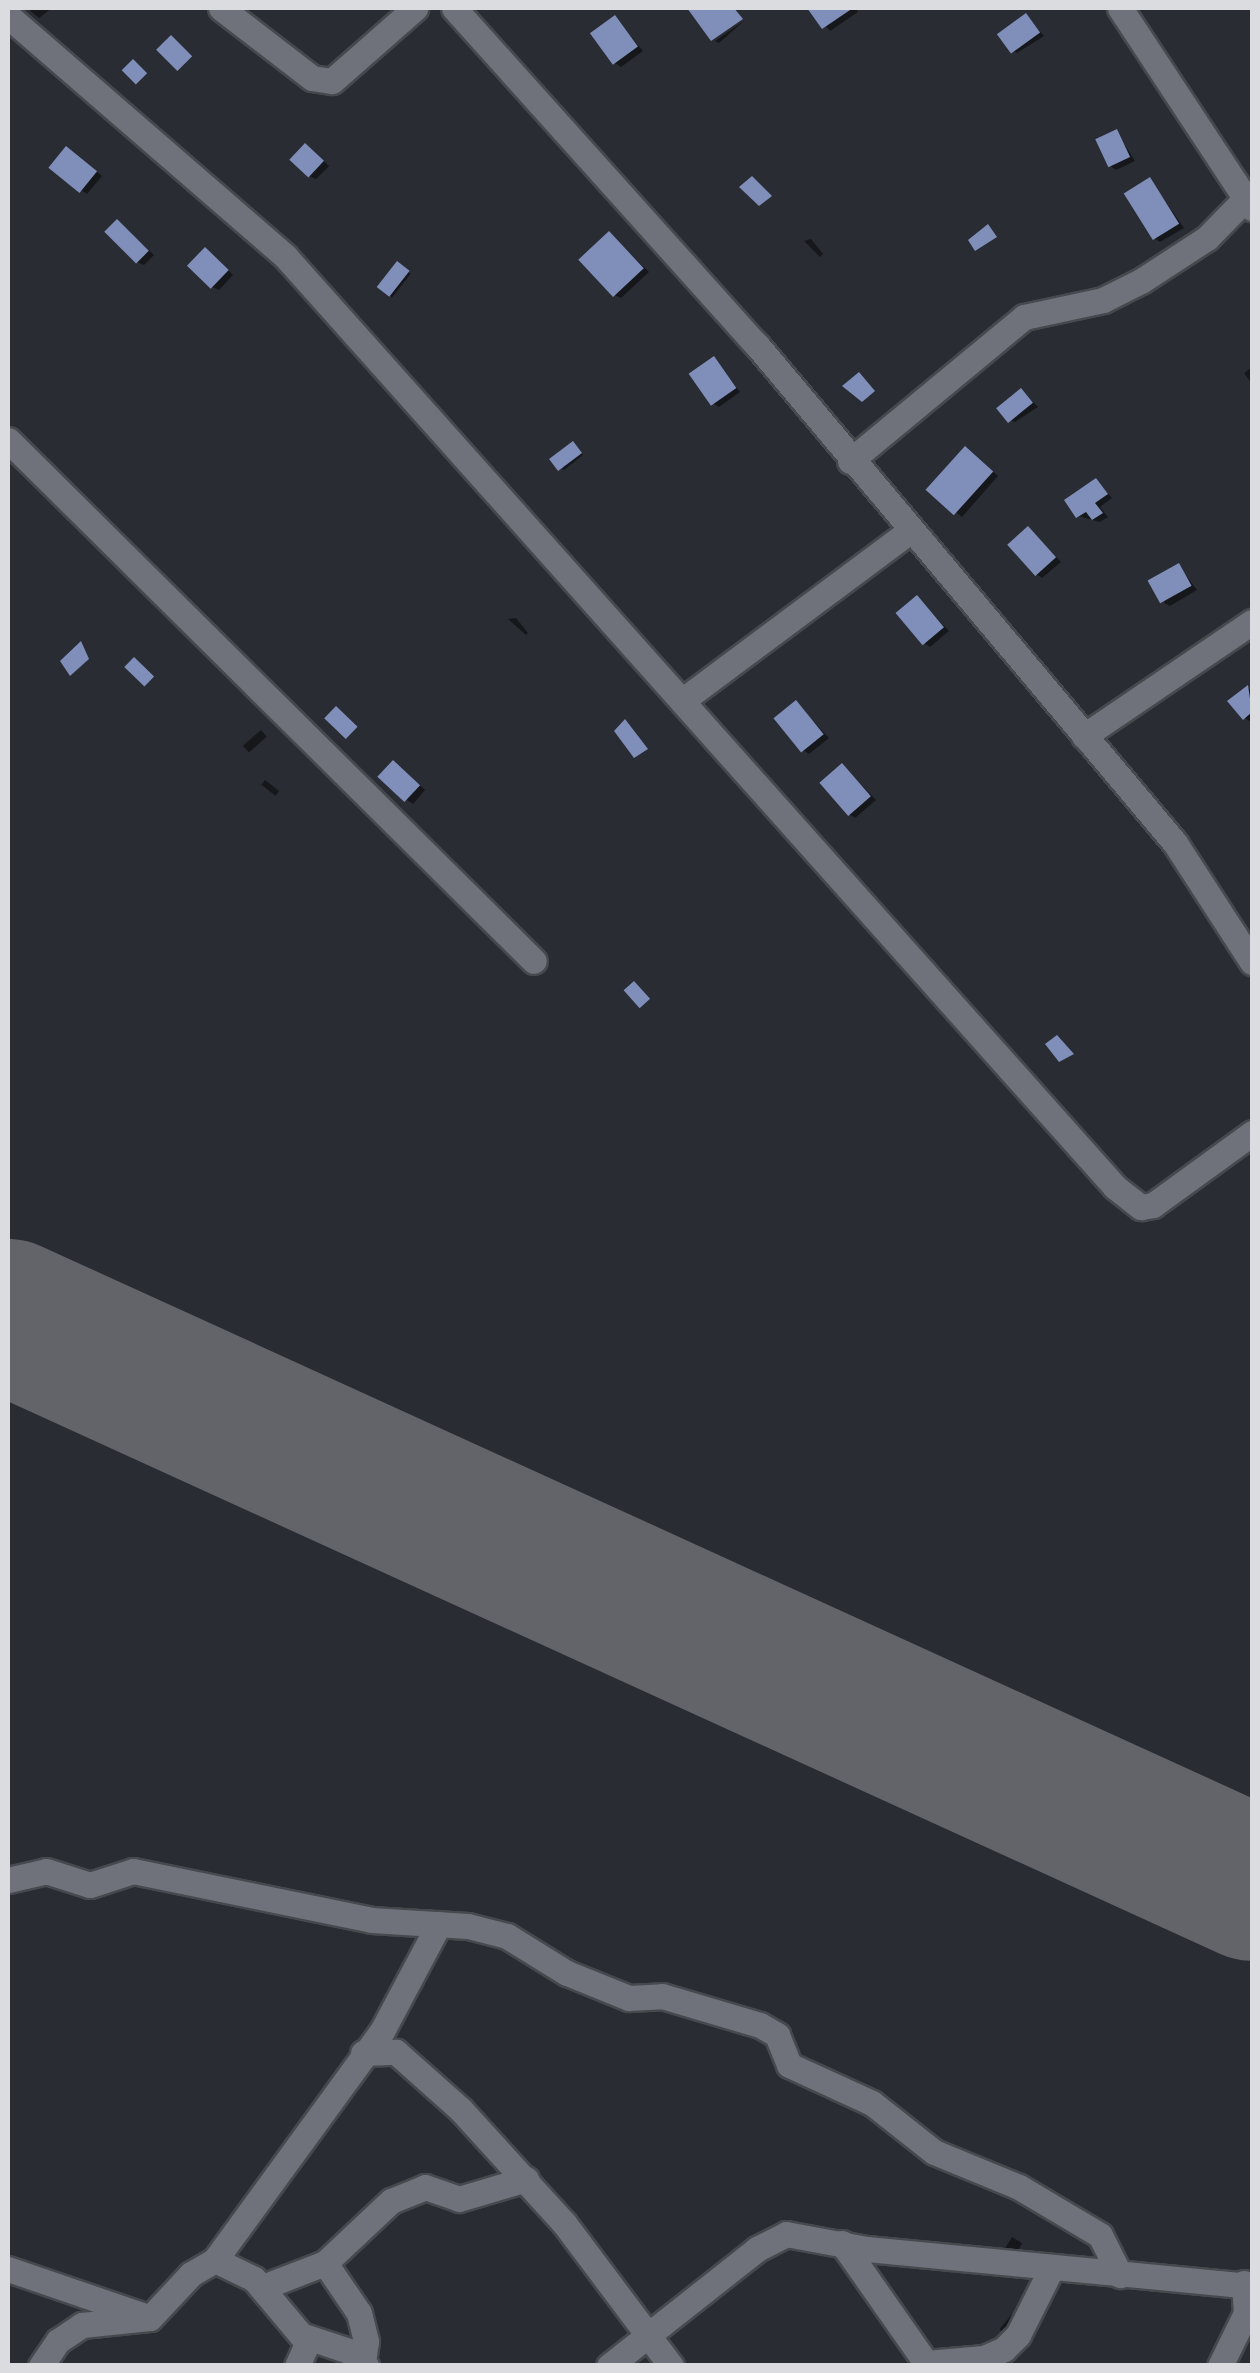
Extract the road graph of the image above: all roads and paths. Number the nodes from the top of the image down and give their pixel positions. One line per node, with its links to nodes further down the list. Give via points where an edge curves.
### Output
1 (221, 8): 2 (street, via 312,78 332,81)
2 (415, 8)
3 (454, 8): 8 (street, via 732,316)
4 (1120, 8): 6 (street)
5 (8, 16): 11 (street, via 285,256)
6 (1250, 203): 8 (street, via 1141,282 1103,300 1024,317)
7 (8, 440): 13 (street)
8 (850, 461): 9 (street)
9 (910, 531): 11 (street); 12 (street)
10 (1252, 622): 12 (street)
11 (683, 700): 15 (street, via 1130,1200 1141,1206 1164,1200)
12 (1084, 736): 14 (street, via 1175,843)
13 (534, 960)
14 (1252, 962)
15 (1252, 1133)
16 (8, 1880): 17 (street, via 46,1871 90,1884 133,1871 371,1920)
17 (439, 1924): 18 (street); 25 (street, via 507,1936 567,1973 629,1998 662,1996 770,2029 790,2066 872,2103 934,2152 1020,2187 1100,2234)
18 (389, 2041): 19 (street); 21 (street, via 363,2053)
19 (526, 2178): 22 (street, via 460,2199 425,2187 392,2201); 29 (street)
20 (842, 2243): 24 (street); 29 (street, via 777,2238); 32 (street)
21 (215, 2260): 27 (street); 28 (street, via 191,2274)
22 (326, 2263): 27 (street); 31 (street, via 359,2313)
23 (8, 2269): 28 (street)
24 (1050, 2269): 25 (street); 32 (street, via 1004,2349 984,2358)
25 (1120, 2275): 26 (street)
26 (1248, 2285): 37 (street, via 1246,2313)
27 (263, 2287): 30 (street)
28 (150, 2318): 33 (street, via 82,2325 58,2341)
29 (647, 2336): 35 (street); 36 (street)
30 (310, 2339): 31 (street); 34 (street)
31 (365, 2364)
32 (927, 2364)
33 (41, 2366)
34 (296, 2366)
35 (609, 2366)
36 (671, 2366)
37 (1220, 2366)

